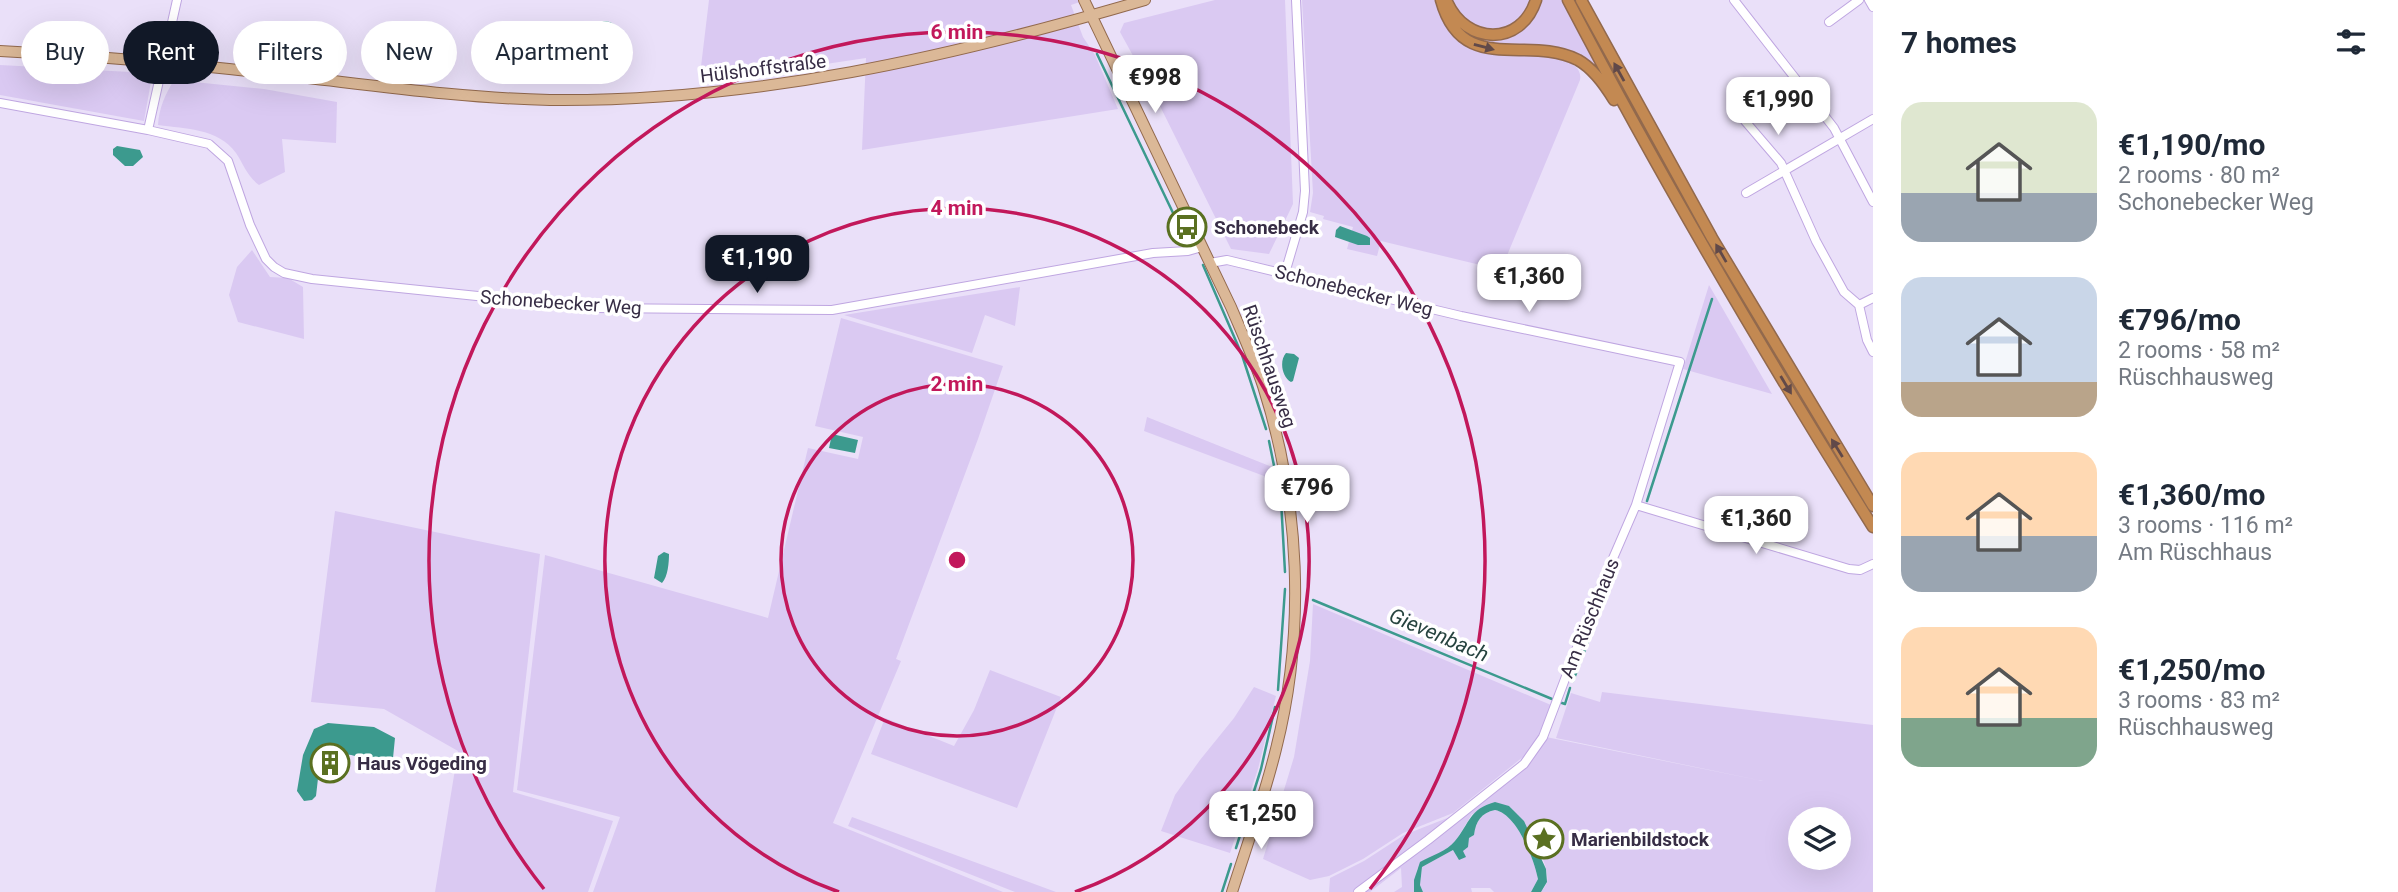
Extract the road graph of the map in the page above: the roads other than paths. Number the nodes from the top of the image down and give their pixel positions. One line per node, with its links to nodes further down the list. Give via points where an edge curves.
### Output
1 (177, 0): 15 (street)
2 (1084, 0): 14 (main road, Rüschhausweg)
3 (1145, 0): 14 (main road, Hülshoffstraße)
4 (1296, 0): 32 (street, via 1305,202)
5 (1441, 0): 28 (highway, one-way to 28, via 1451,25 1474,44 1494,50 1559,54 1589,68 1608,90 1656,174)
6 (1447, 0): 7 (highway, via 1463,25 1491,35 1520,25)
7 (1536, 0)
8 (1569, 0): 28 (highway)
9 (1581, 0): 37 (highway, one-way to 9, via 1718,249)
10 (1734, 0): 25 (street)
11 (1859, 0): 16 (street)
12 (1869, 0): 13 (street)
13 (1873, 7)
14 (1091, 16): 19 (main road, Hülshoffstraße, via 840,75 644,98 465,96); 30 (main road, Rüschhausweg)
15 (173, 21)
16 (1829, 22)
17 (0, 51): 18 (main road, Hülshoffstraße)
18 (123, 60)
19 (219, 69)
20 (159, 84): 24 (street)
21 (0, 103): 24 (street, Schonebecker Weg)
22 (1873, 119): 25 (street)
23 (1745, 121): 26 (street)
24 (148, 130): 30 (street, Schonebecker Weg, via 203,141 220,152 231,168 266,259 284,273 312,279 584,307 832,310)
25 (1839, 138): 26 (street); 29 (street)
26 (1785, 171): 27 (street); 34 (street, via 1844,292)
27 (1746, 193)
28 (1676, 198): 38 (highway, one-way to 38)
29 (1873, 202)
30 (1202, 247): 31 (main road, Rüschhausweg)
31 (1210, 263): 32 (street, Schonebecker Weg, via 1227,260); 40 (main road, Rüschhausweg, via 1263,386 1282,459 1293,541 1290,677 1261,800)
32 (1285, 274): 36 (street, Schonebecker Weg, via 1680,362)
33 (1873, 298): 34 (street)
34 (1859, 305): 35 (street)
35 (1873, 352)
36 (1636, 505): 39 (street, via 1849,569); 41 (street, Am Rüschhaus, via 1535,751)
37 (1873, 506)
38 (1873, 527)
39 (1873, 564)
40 (1231, 892)
41 (1358, 892)

